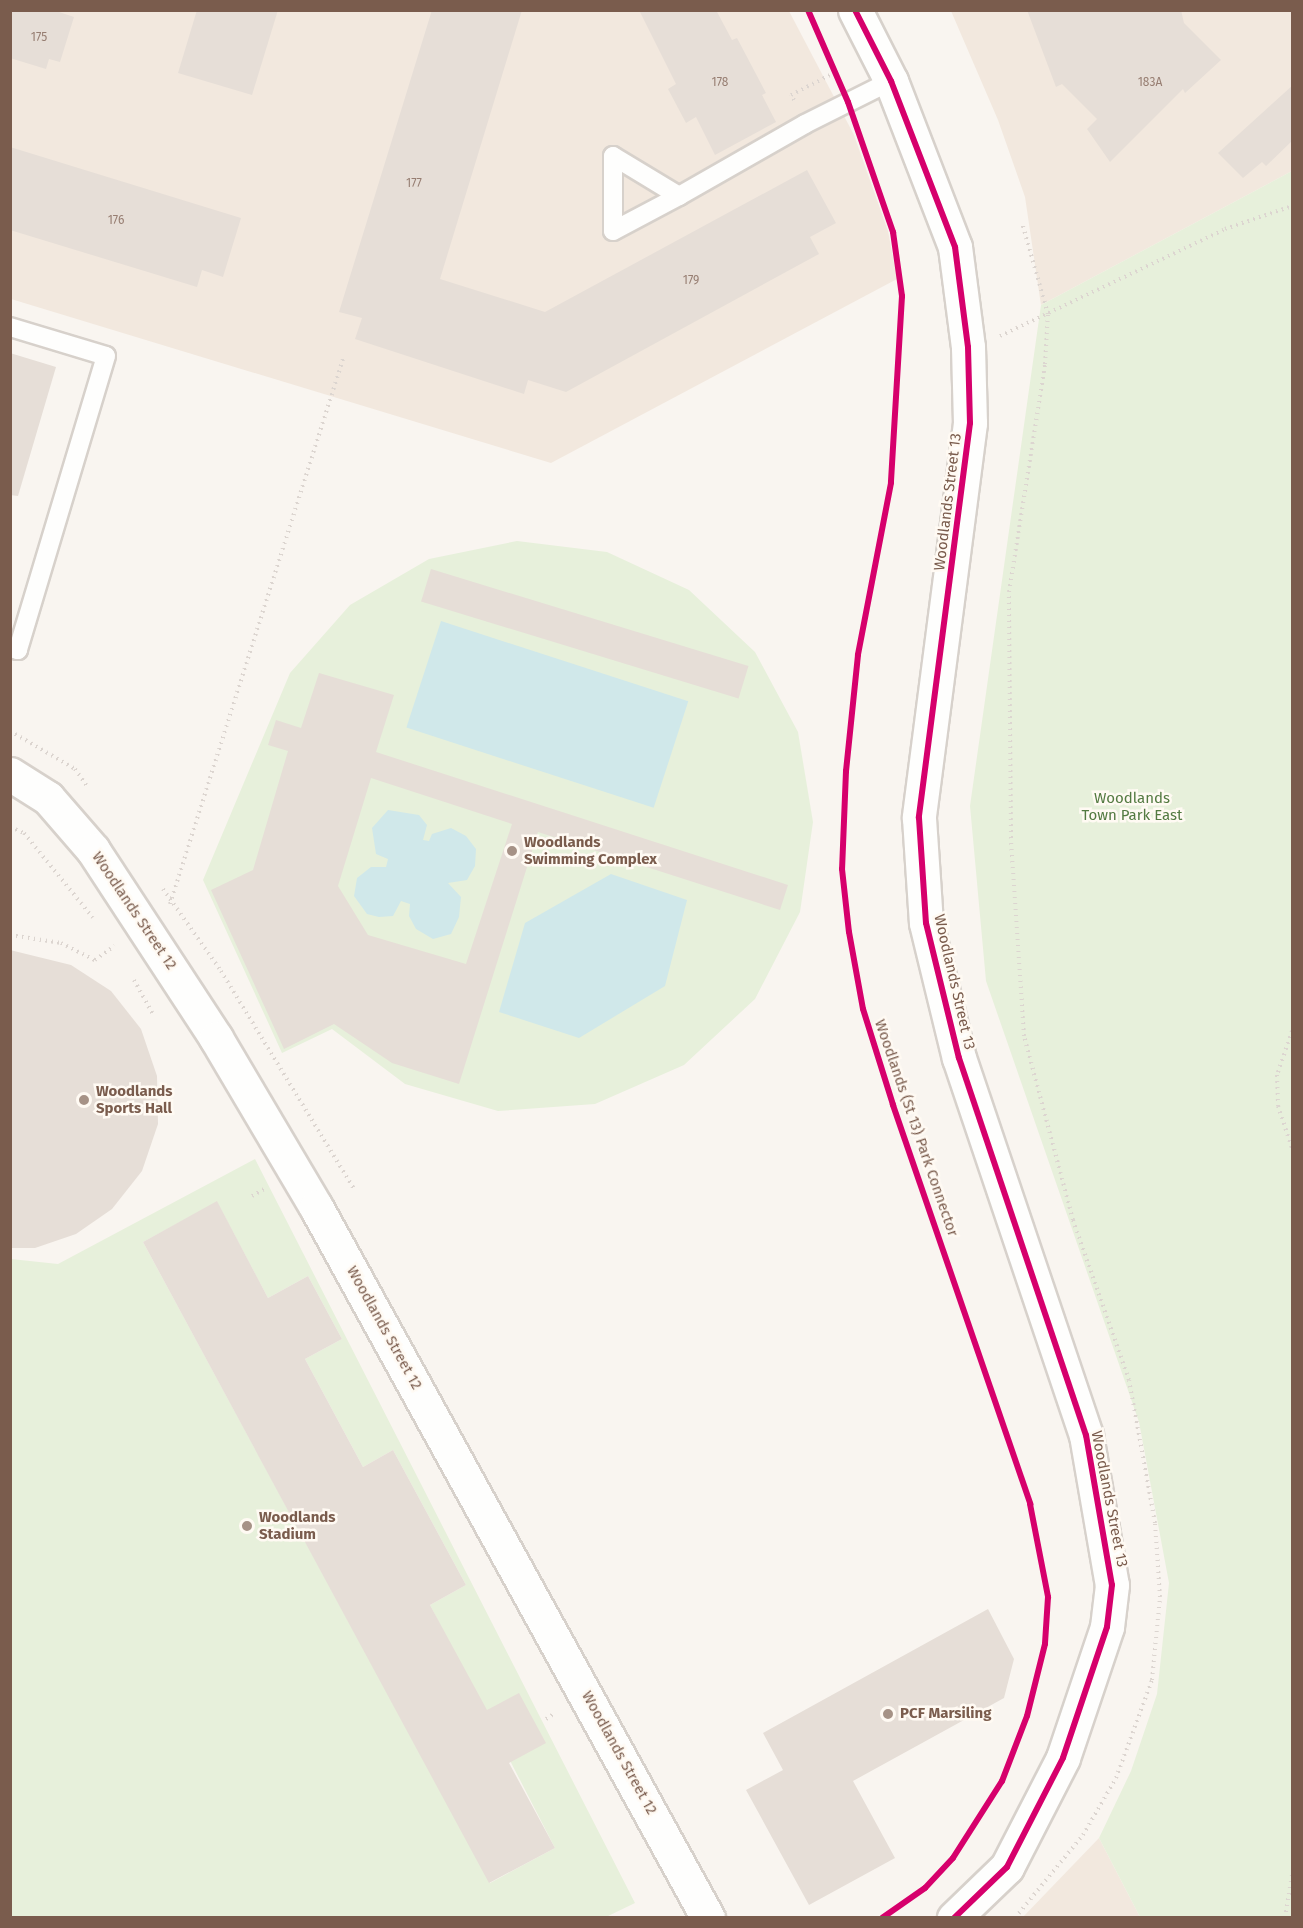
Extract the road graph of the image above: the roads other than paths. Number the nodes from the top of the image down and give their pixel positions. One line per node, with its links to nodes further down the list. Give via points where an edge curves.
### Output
1 (855, 10): 2 (street, Woodlands Street 13)
2 (891, 81): 3 (lane); 8 (street, Woodlands Street 13, via 955,247 968,346 970,423 919,818 926,923 959,1058 1086,1435 1112,1585 1107,1627 1063,1758 1006,1867)
3 (679, 196): 3 (lane, via 613,156 613,231)
4 (10, 327): 5 (lane, via 106,356 18,650)
5 (10, 648)
6 (10, 774): 7 (street, Woodlands Street 12, via 48,798 93,850 144,924 316,1207)
7 (708, 1917)
8 (954, 1917)

